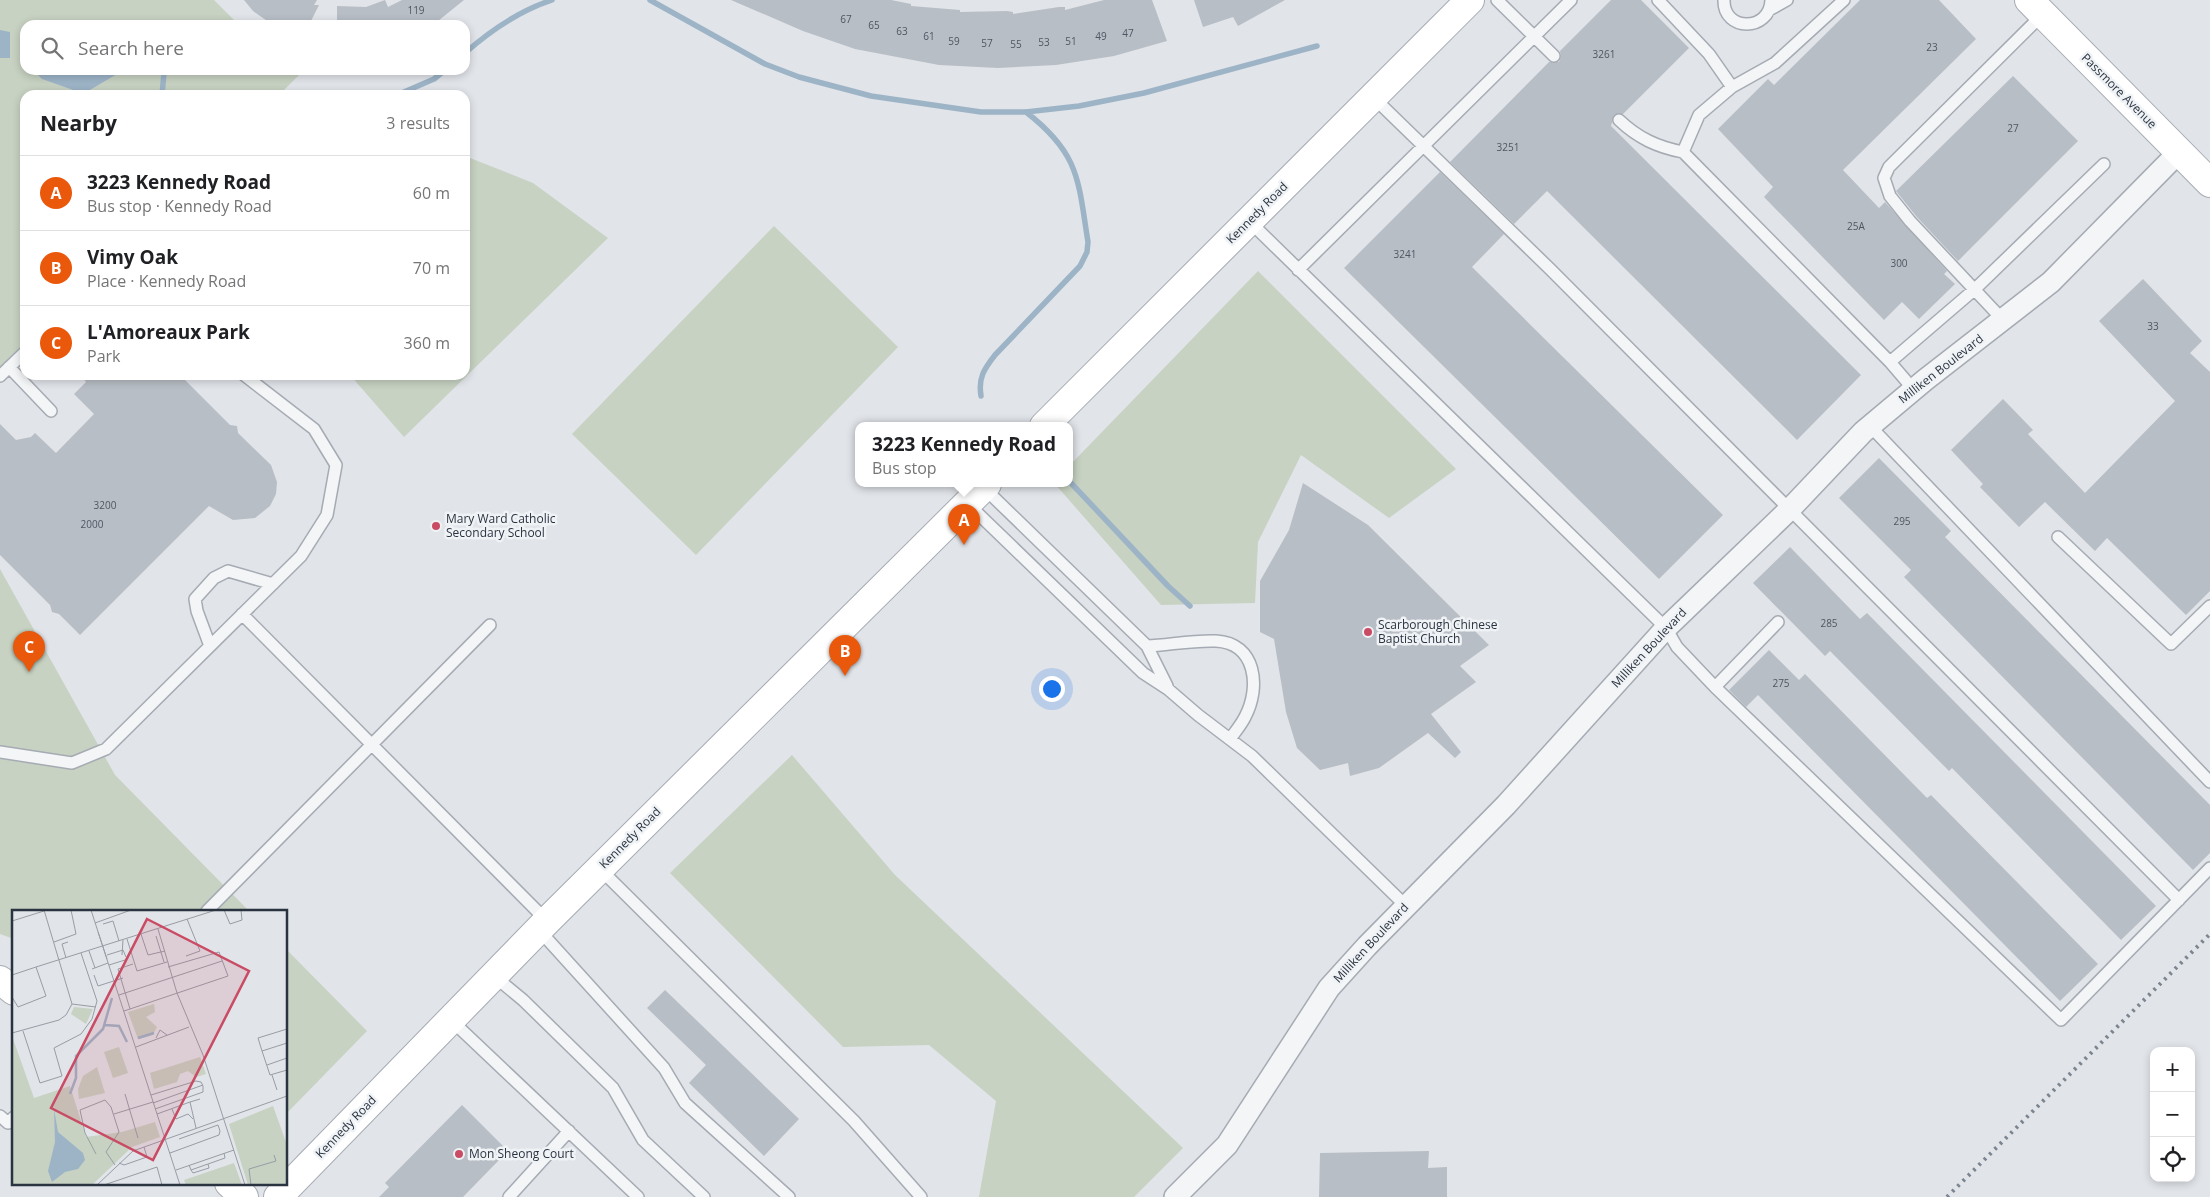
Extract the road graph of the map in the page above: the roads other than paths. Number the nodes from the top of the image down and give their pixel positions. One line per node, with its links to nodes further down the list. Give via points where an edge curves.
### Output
1 (1470, 0): 13 (main road, Kennedy Road)
2 (1497, 0): 10 (lane)
3 (1570, 0): 10 (lane)
4 (1658, 0): 12 (lane, via 1709,54)
5 (1724, 0): 8 (lane, via 1730,17 1744,25 1759,22)
6 (1787, 0): 8 (lane)
7 (1844, 0): 12 (lane, via 1775,63)
8 (1770, 5)
9 (2036, 7): 17 (main road, Passmore Avenue); 22 (lane, via 1889,167 1884,178 1890,196 1910,221)
10 (1534, 36): 11 (lane); 15 (lane)
11 (1554, 56)
12 (1732, 87): 16 (lane, via 1699,115)
13 (1373, 98): 15 (lane); 20 (main road, Kennedy Road)
14 (1619, 120): 16 (lane, via 1661,148)
15 (1423, 146): 21 (lane); 36 (lane)
16 (1683, 152): 25 (lane)
17 (2179, 152): 19 (main road, Passmore Avenue); 23 (street, Milliken Boulevard, via 2051,282)
18 (2104, 164): 22 (lane)
19 (2210, 183)
20 (1249, 221): 21 (lane); 33 (main road, Kennedy Road)
21 (1298, 270): 43 (lane)
22 (1975, 289): 23 (lane); 25 (lane)
23 (2003, 320): 31 (street, Milliken Boulevard)
24 (20, 357): 26 (lane)
25 (1890, 362): 31 (lane)
26 (9, 367): 27 (lane); 28 (lane)
27 (0, 376)
28 (20, 379)
29 (21, 380): 32 (lane)
30 (250, 380): 38 (lane, via 314,429 336,465 327,515 301,556)
31 (1914, 390): 34 (street, Milliken Boulevard)
32 (51, 411)
33 (1048, 422)
34 (1870, 426): 36 (street, Milliken Boulevard); 51 (lane)
35 (979, 491): 45 (lane); 47 (lane, via 1143,673); 53 (main road, Kennedy Road)
36 (1790, 509): 43 (street, Milliken Boulevard); 54 (lane)
37 (2058, 537): 39 (lane, via 2171,644)
38 (272, 584): 40 (lane); 44 (lane, via 228,571 214,578 195,599)
39 (2210, 606)
40 (242, 614): 44 (lane); 49 (lane)
41 (1778, 622): 46 (lane)
42 (490, 625): 49 (lane)
43 (1666, 628): 46 (lane, via 1677,647); 55 (street, Milliken Boulevard, via 1506,805)
44 (210, 646): 50 (lane, via 106,749 72,763)
45 (1147, 646): 47 (lane); 48 (lane, via 1216,641 1244,651 1254,680 1252,698 1245,717)
46 (1715, 687): 54 (lane, via 2061,1020)
47 (1169, 690): 48 (lane)
48 (1230, 739): 55 (lane, via 1252,756)
49 (372, 745): 56 (lane); 57 (lane)
50 (0, 752)
51 (2210, 782)
52 (2210, 868): 54 (lane)
53 (600, 869): 57 (main road, Kennedy Road); 72 (lane, via 854,1121)
54 (2179, 900)
55 (1406, 906): 73 (street, Milliken Boulevard, via 1329,988 1227,1145)
56 (208, 910)
57 (543, 925): 58 (main road, Kennedy Road); 71 (lane, via 664,1068 685,1103)
58 (494, 976): 61 (main road, Kennedy Road); 70 (lane, via 613,1088 643,1140)
59 (0, 980): 60 (main road)
60 (12, 989)
61 (451, 1020): 64 (lane); 67 (main road, Kennedy Road)
62 (0, 1116): 63 (lane, via 8,1123)
63 (12, 1119)
64 (569, 1132): 68 (lane); 69 (lane)
65 (230, 1184): 66 (main road)
66 (244, 1197)
67 (278, 1197)
68 (508, 1197)
69 (638, 1197)
70 (704, 1197)
71 (789, 1197)
72 (921, 1197)
73 (1175, 1197)

